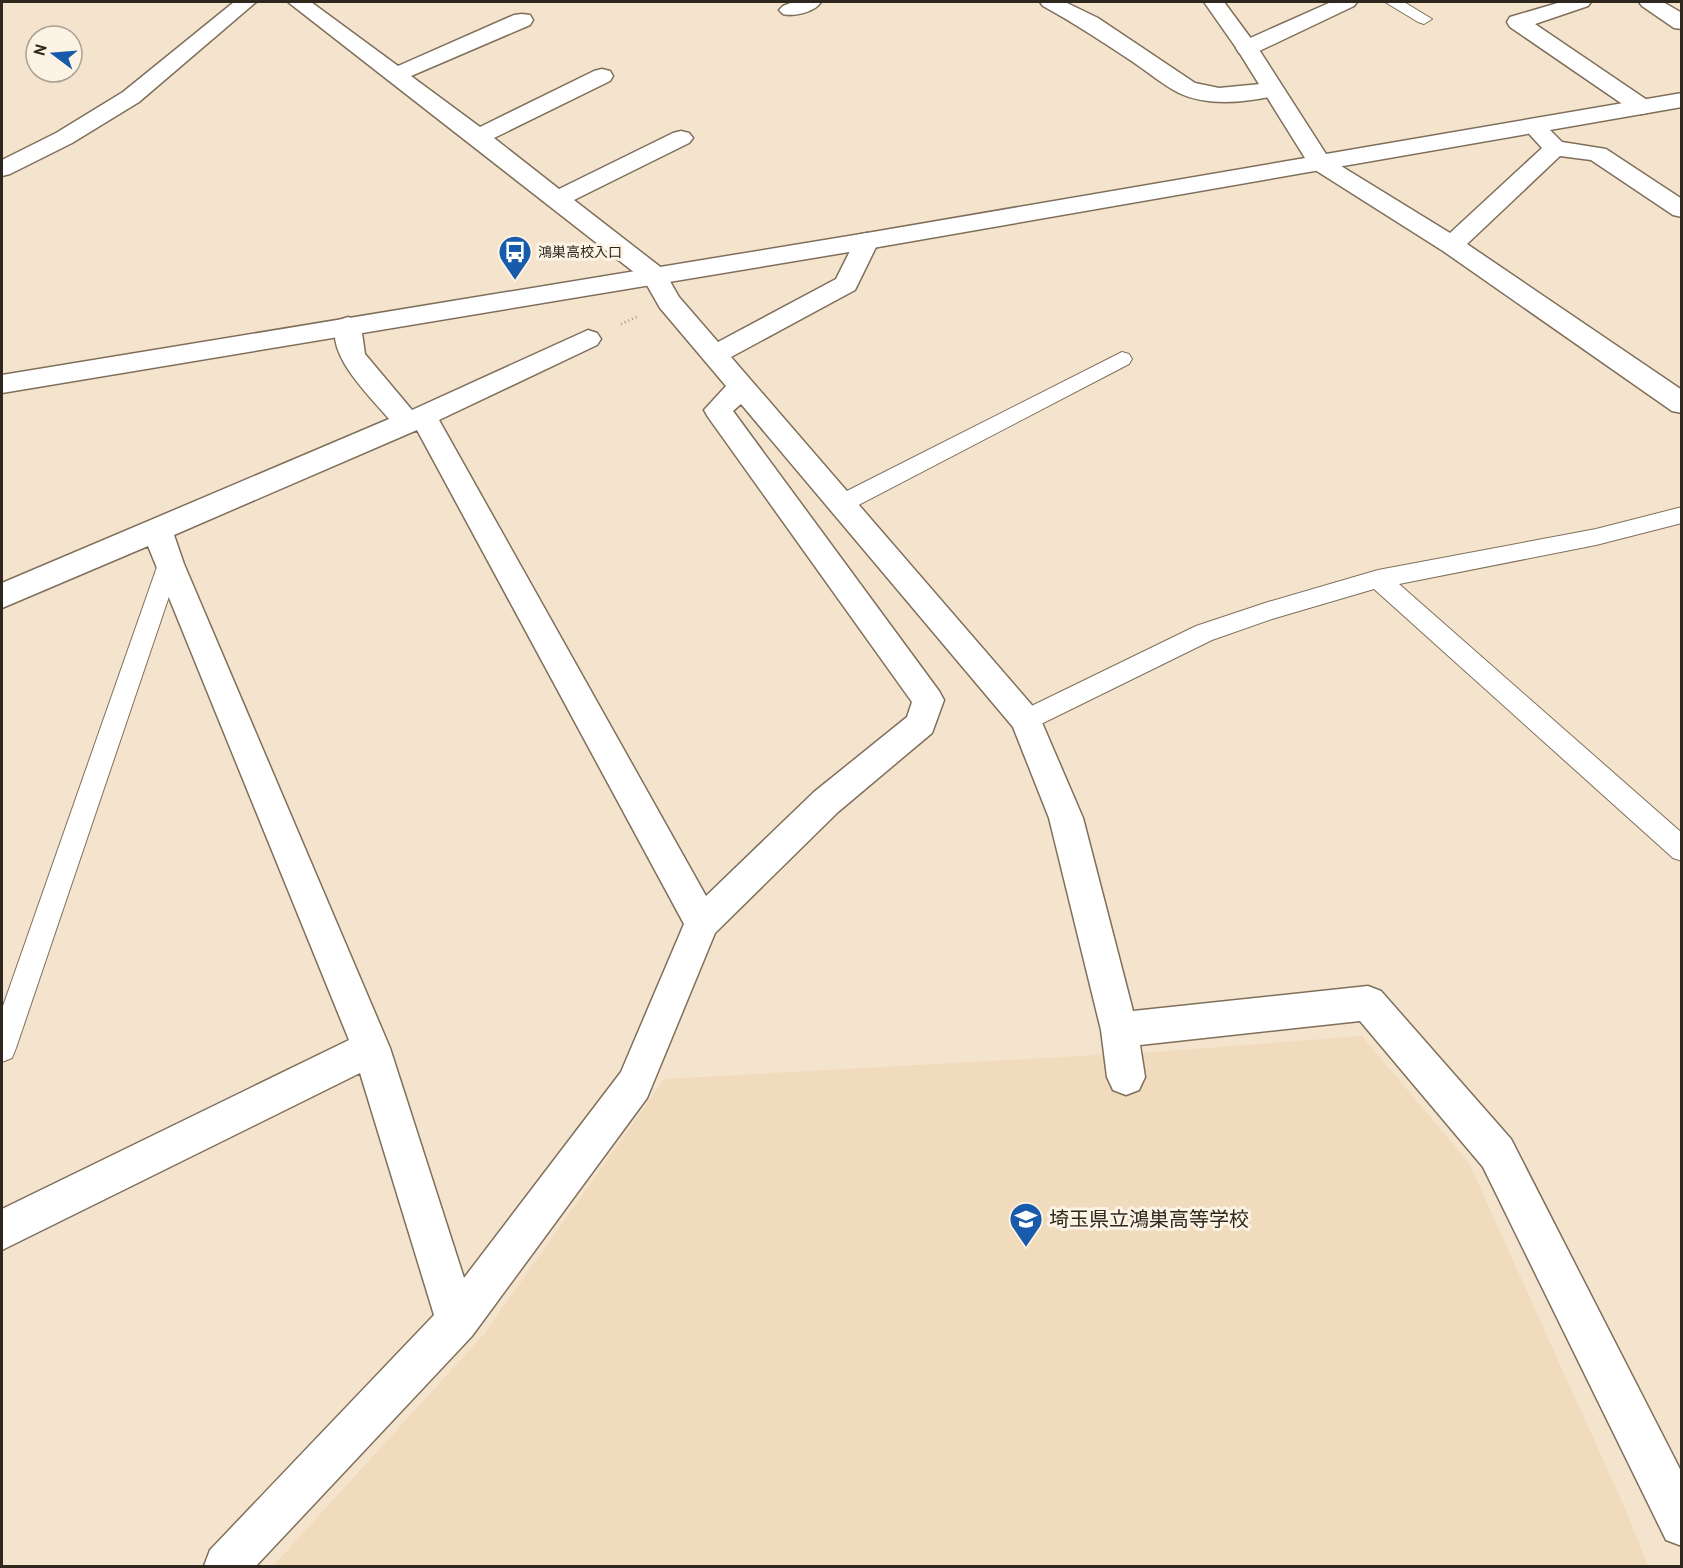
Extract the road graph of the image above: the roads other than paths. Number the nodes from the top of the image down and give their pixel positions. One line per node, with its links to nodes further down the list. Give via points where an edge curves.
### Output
1 (246, 2): 25 (street, via 131,97 64,138)
2 (298, 2): 15 (street)
3 (811, 2): 10 (street)
4 (1050, 2): 17 (street, via 1090,23 1187,88 1215,95)
5 (1214, 2): 14 (street)
6 (1347, 2): 14 (street)
7 (1393, 2): 11 (lane)
8 (1581, 2): 19 (street, via 1518,22)
9 (1648, 2): 13 (street)
10 (790, 10)
11 (1424, 19)
12 (522, 20): 15 (street)
13 (1682, 23)
14 (1247, 48): 17 (street)
15 (396, 75): 21 (street)
16 (602, 76): 21 (street)
17 (1271, 90): 24 (street)
18 (1682, 100): 19 (street)
19 (1642, 107): 20 (street)
20 (1533, 126): 23 (street); 24 (street)
21 (478, 137): 26 (street)
22 (681, 138): 26 (street)
23 (1555, 148): 27 (street, via 1598,154); 29 (street)
24 (1320, 163): 28 (street); 29 (street)
25 (2, 169)
26 (558, 199): 30 (street)
27 (1682, 210)
28 (867, 241): 30 (street); 33 (street, via 846,284)
29 (1452, 245): 37 (street)
30 (654, 275): 31 (street); 33 (street, via 669,302)
31 (348, 326): 35 (street); 38 (street, via 352,356)
32 (588, 339): 38 (street)
33 (714, 355): 36 (street)
34 (1122, 359): 39 (lane)
35 (2, 384)
36 (741, 387): 39 (street); 47 (street, via 718,410 928,700 921,724 826,802)
37 (1682, 404)
38 (415, 419): 41 (street); 47 (street)
39 (841, 504): 45 (street)
40 (1682, 515): 43 (lane, via 1596,537)
41 (157, 529): 42 (street); 44 (street)
42 (169, 564): 49 (lane); 50 (street)
43 (1378, 579): 45 (lane, via 1204,633); 46 (lane)
44 (2, 596)
45 (1026, 720): 48 (street, via 1066,818)
46 (1682, 850)
47 (702, 923): 53 (street, via 634,1085)
48 (1119, 1030): 51 (street); 54 (street, via 1368,1003 1497,1153)
49 (2, 1048)
50 (371, 1048): 52 (street); 53 (street)
51 (1126, 1077)
52 (2, 1230)
53 (457, 1321): 55 (street)
54 (1677, 1500)
55 (226, 1566)

